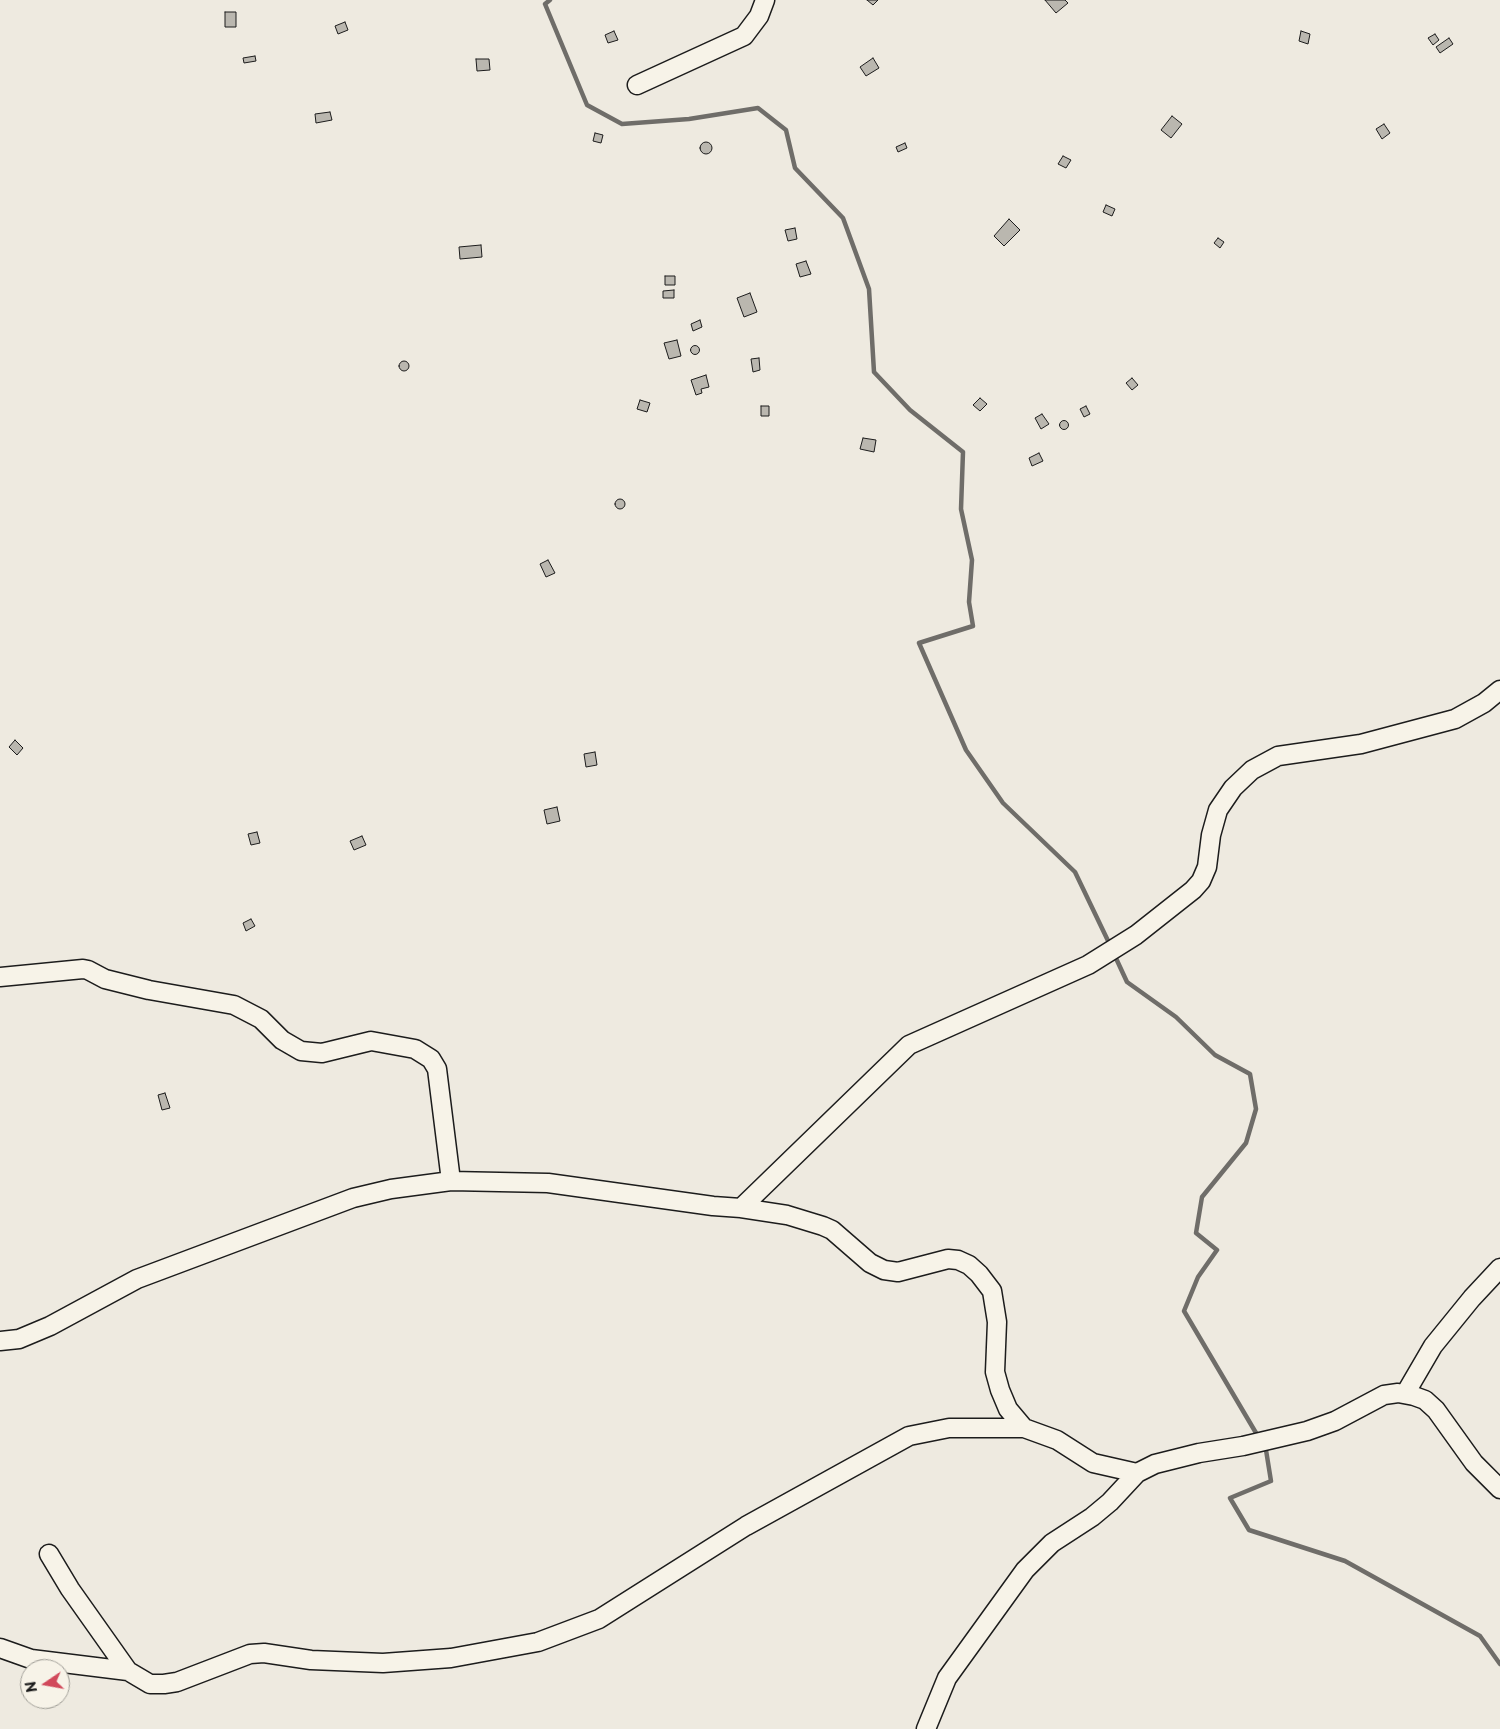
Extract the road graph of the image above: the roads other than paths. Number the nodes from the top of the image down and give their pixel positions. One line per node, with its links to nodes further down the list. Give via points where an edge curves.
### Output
1 (765, 0): 2 (street, via 759,16 744,36)
2 (637, 85)
3 (1500, 690): 6 (street, via 1455,720 1361,744 1278,756 1252,770 1233,788 1218,810 1207,867 1193,890 1136,934 1088,965 909,1045)
4 (0, 976): 5 (street, via 83,969 105,979 149,990 234,1005 261,1020 282,1040 301,1051 322,1053 371,1041 415,1049 431,1059 437,1070)
5 (451, 1181): 6 (street, via 548,1183); 8 (street, via 353,1198 138,1280 19,1339)
6 (741, 1208): 10 (street, via 787,1215 832,1230 870,1263 884,1270 898,1272 948,1259 969,1265 992,1291 997,1322 995,1372 1008,1408)
7 (1500, 1268): 9 (street, via 1434,1346)
8 (0, 1340)
9 (1405, 1394): 11 (street, via 1384,1395 1335,1421 1307,1431 1190,1455); 12 (street, via 1425,1400 1436,1410 1474,1463)
10 (1024, 1428): 11 (street, via 1057,1440 1093,1463); 15 (street, via 948,1428 909,1436 746,1526 599,1619 538,1642 450,1658 383,1663 250,1654 164,1684 150,1684)
11 (1136, 1473): 16 (street, via 1092,1518 1052,1543 1026,1570 947,1678)
12 (1500, 1489)
13 (49, 1554): 15 (street)
14 (0, 1648): 15 (street, via 31,1660)
15 (128, 1671)
16 (926, 1729)

